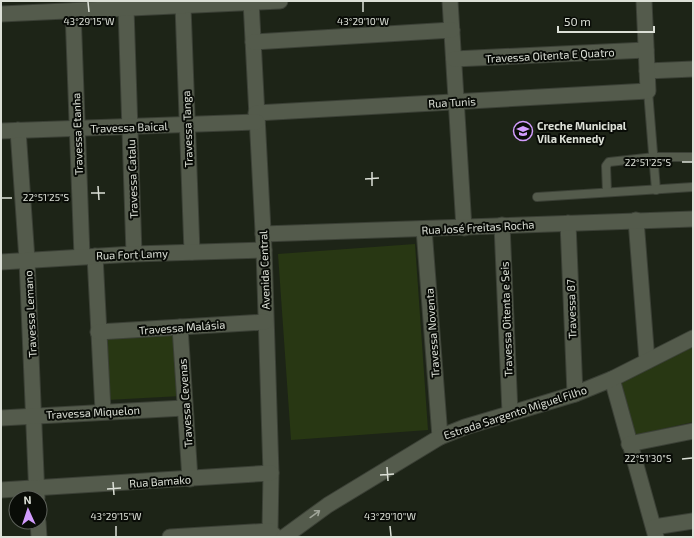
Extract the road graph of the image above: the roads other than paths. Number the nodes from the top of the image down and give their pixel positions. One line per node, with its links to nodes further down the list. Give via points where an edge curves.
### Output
1 (280, 1): 4 (street)
2 (450, 1): 9 (street)
3 (644, 1): 11 (street)
4 (251, 2): 5 (street); 10 (street, Avenida Central)
5 (174, 4): 6 (street); 18 (street, Travessa Tanga)
6 (126, 8): 7 (street); 19 (street, Travessa Catalu)
7 (73, 11): 8 (street); 20 (street, Travessa Etanha)
8 (1, 14)
9 (452, 30): 10 (street); 12 (street)
10 (253, 42): 17 (street, Avenida Central)
11 (646, 50): 12 (street, Travessa Oitenta E Quatro); 14 (street)
12 (454, 59): 16 (street)
13 (693, 69): 14 (street)
14 (647, 71): 15 (street)
15 (648, 91): 16 (street, Rua Tunis); 23 (lane)
16 (456, 101): 17 (street, Rua Tunis); 33 (street)
17 (257, 117): 18 (street, Travessa Baical); 35 (street, Avenida Central)
18 (187, 124): 19 (street, Travessa Baical); 37 (street, Travessa Tanga)
19 (130, 126): 20 (street, Travessa Baical); 38 (street, Travessa Catalu)
20 (77, 128): 21 (street, Travessa Baical); 39 (street, Travessa Etanha)
21 (18, 130): 22 (street, Travessa Baical); 40 (street, Travessa Lemano)
22 (1, 131)
23 (654, 157): 24 (lane); 26 (lane); 27 (lane, via 609,162 606,166)
24 (693, 157)
25 (693, 187): 26 (lane)
26 (656, 190): 27 (lane)
27 (606, 192): 28 (lane)
28 (537, 197)
29 (693, 219): 30 (street, Rua José Freitas Rocha)
30 (636, 220): 31 (street, Rua José Freitas Rocha); 46 (street)
31 (568, 223): 32 (street, Rua José Freitas Rocha); 48 (street, Travessa 87)
32 (502, 225): 33 (street, Rua José Freitas Rocha); 51 (street, Travessa Oitenta e Seis)
33 (464, 228): 34 (street, Rua José Freitas Rocha)
34 (424, 229): 35 (street, Rua José Freitas Rocha); 55 (street, Travessa Noventa)
35 (263, 234): 36 (street, Avenida Central)
36 (264, 250): 37 (street, Rua Fort Lamy); 42 (street, Avenida Central)
37 (192, 252): 38 (street, Rua Fort Lamy)
38 (134, 254): 39 (street, Rua Fort Lamy)
39 (88, 256): 40 (street, Rua Fort Lamy); 44 (street, Travessa Etanha)
40 (27, 260): 41 (street, Rua Fort Lamy); 52 (street, Travessa Lemano)
41 (1, 262)
42 (265, 322): 43 (street, Travessa Malásia); 57 (street, Avenida Central)
43 (180, 327): 44 (street, Travessa Malásia); 49 (street, Travessa Cevenas)
44 (98, 332): 50 (street, Travessa Etanha)
45 (693, 338): 46 (street, Estrada Sargento Miguel Filho)
46 (647, 361): 47 (street, Estrada Sargento Miguel Filho)
47 (612, 379): 48 (street, Estrada Sargento Miguel Filho); 56 (street)
48 (575, 394): 51 (street, Estrada Sargento Miguel Filho)
49 (184, 408): 50 (street, Travessa Miquelon); 58 (street, Travessa Cevenas)
50 (104, 411): 52 (street, Travessa Miquelon)
51 (510, 413): 55 (street, Estrada Sargento Miguel Filho, via 465,426)
52 (34, 416): 53 (street, Travessa Miquelon); 59 (street, Travessa Lemano)
53 (1, 418)
54 (693, 431): 56 (street)
55 (440, 437): 65 (street, Estrada Sargento Miguel Filho, one-way to 55, via 328,505)
56 (629, 444): 62 (street)
57 (271, 473): 58 (street, Rua Bamako); 63 (street, Avenida Central)
58 (190, 479): 60 (street, Rua Bamako)
59 (37, 490)
60 (48, 492)
61 (693, 521): 62 (street)
62 (655, 532)
63 (273, 534): 64 (street)
64 (170, 537)
65 (284, 537)

